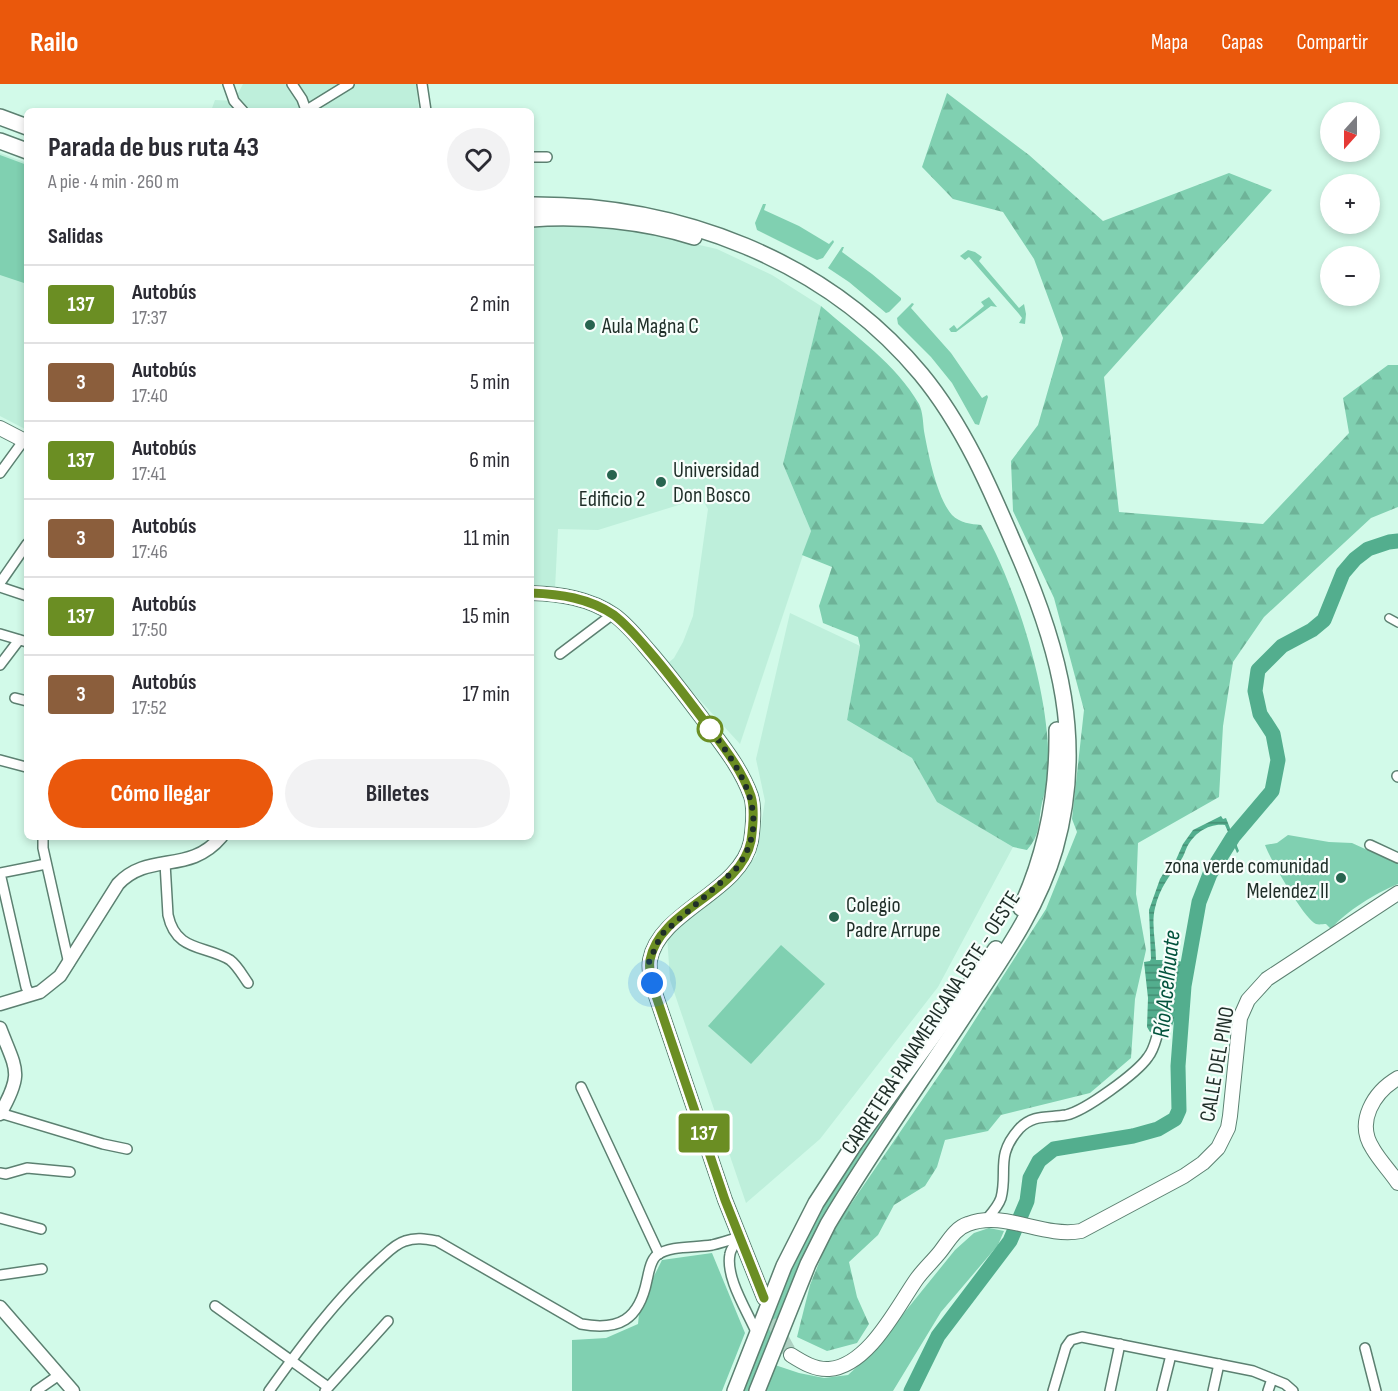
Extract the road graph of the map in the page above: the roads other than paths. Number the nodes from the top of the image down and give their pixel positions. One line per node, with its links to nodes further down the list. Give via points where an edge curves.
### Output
1 (228, 84): 5 (street)
2 (292, 84): 6 (street)
3 (349, 84): 7 (street)
4 (422, 84): 8 (street)
5 (240, 108)
6 (304, 108)
7 (308, 108)
8 (426, 108)
9 (0, 117): 10 (highway)
10 (24, 126)
11 (0, 141): 12 (highway)
12 (24, 150)
13 (534, 157): 14 (street)
14 (547, 158)
15 (534, 205): 81 (highway, CARRETERA PANAMERICANA ESTE - OESTE, via 610,209 714,233 805,275 860,314 922,376 962,434 1025,569 1061,674 1068,730 1065,796 1055,848 1041,888 1007,950 828,1224)
16 (534, 219): 67 (highway, CARRETERA PANAMERICANA ESTE - OESTE, via 608,221 688,236 739,253 795,280 854,321 914,382 960,451 1023,589 1052,683 1057,724 1055,789 1042,853 1023,903 991,957 831,1179 795,1241)
17 (0, 428): 18 (main road)
18 (24, 440)
19 (24, 442): 20 (street)
20 (0, 472)
21 (24, 549): 22 (street)
22 (0, 585): 24 (street)
23 (534, 593): 25 (main road, via 577,599)
24 (24, 595)
25 (613, 614): 30 (street); 59 (main road, via 675,682 727,752 751,797 751,841 744,859 661,935 649,962 656,996)
26 (1389, 618): 27 (street)
27 (1398, 623)
28 (0, 634): 29 (street)
29 (23, 641): 31 (street)
30 (560, 654)
31 (0, 665)
32 (15, 699): 33 (street)
33 (24, 700)
34 (0, 760): 35 (street)
35 (24, 766)
36 (43, 840): 41 (street)
37 (219, 840): 40 (street, via 191,859)
38 (1370, 845): 39 (street)
39 (1398, 858)
40 (165, 863): 43 (street, via 140,868 122,880); 44 (street, via 168,915 180,939 233,962)
41 (46, 864): 43 (street); 45 (street, via 0,873)
42 (1398, 892): 57 (main road, CALLE DEL PINO, via 1267,979 1248,1000 1240,1018 1228,1128 1211,1155 1184,1176 1092,1226 1069,1233 1000,1220)
43 (69, 964): 45 (street, via 48,986)
44 (248, 983)
45 (30, 995): 46 (street)
46 (0, 1004)
47 (0, 1028): 51 (street, via 16,1071 14,1089)
48 (1157, 1036): 57 (street, via 1149,1057 1120,1083 1068,1115 1032,1119 1019,1129 1003,1158 1001,1198)
49 (1398, 1078): 55 (main road, via 1374,1099 1366,1126 1372,1148)
50 (581, 1086): 60 (street)
51 (0, 1114): 52 (street)
52 (127, 1149)
53 (70, 1172): 54 (street, via 27,1168)
54 (0, 1173)
55 (1398, 1183)
56 (0, 1218): 58 (street)
57 (985, 1221): 71 (main road, CALLE DEL PINO, via 968,1224 953,1234 873,1342 856,1359 828,1369)
58 (41, 1229)
59 (739, 1237): 60 (street); 63 (main road); 67 (street, via 731,1251 730,1268)
60 (659, 1254): 72 (street, via 651,1264 640,1304 629,1318 602,1328 581,1324 437,1241 404,1241 354,1283)
61 (42, 1269): 62 (street)
62 (0, 1275)
63 (764, 1298)
64 (215, 1306): 72 (street)
65 (0, 1307): 74 (street)
66 (388, 1321): 76 (street)
67 (757, 1334): 80 (highway, CARRETERA PANAMERICANA ESTE - OESTE)
68 (1120, 1344): 70 (street); 82 (street, via 1082,1337 1071,1340); 83 (street)
69 (1365, 1348): 88 (street)
70 (1171, 1354): 73 (street); 84 (street)
71 (791, 1355)
72 (291, 1360): 76 (street); 79 (street)
73 (1219, 1364): 75 (street); 85 (street)
74 (59, 1375): 77 (street); 78 (street)
75 (1272, 1379): 86 (street); 87 (street)
76 (326, 1389)
77 (36, 1391)
78 (73, 1391)
79 (269, 1391)
80 (735, 1391)
81 (757, 1391)
82 (1053, 1391)
83 (1110, 1391)
84 (1162, 1391)
85 (1213, 1391)
86 (1268, 1391)
87 (1293, 1391)
88 (1376, 1391)

